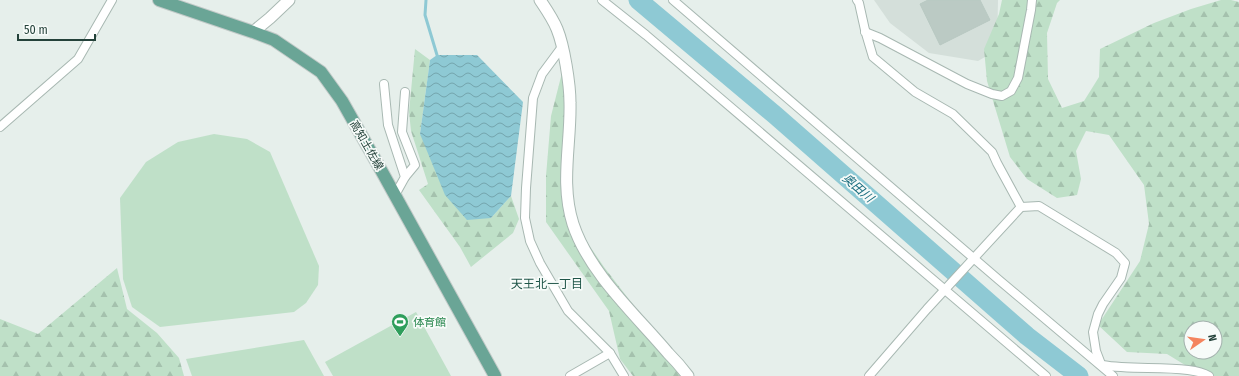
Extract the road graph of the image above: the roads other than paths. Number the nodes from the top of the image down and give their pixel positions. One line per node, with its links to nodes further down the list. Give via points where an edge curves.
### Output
1 (112, 0): 14 (street, via 78,59)
2 (159, 0): 9 (main road, 高知土佐線)
3 (289, 0): 9 (street)
4 (540, 0): 11 (street, via 557,28)
5 (602, 0): 19 (street)
6 (673, 0): 18 (street)
7 (858, 0): 10 (street)
8 (1032, 0): 10 (street, via 1018,78 1011,91 1002,96 967,84)
9 (253, 32): 16 (main road, 高知土佐線, via 274,40 321,72 342,101)
10 (865, 32): 17 (street, via 873,57 915,92 953,114 992,152)
11 (562, 47): 20 (street, via 542,74 533,98 525,218 530,241 540,263 568,311); 25 (street, via 570,103 566,163 568,195 579,239 590,260 615,293)
12 (384, 84): 15 (street, via 388,125)
13 (405, 92): 15 (street, via 402,132 415,165)
14 (0, 127)
15 (405, 177): 16 (street)
16 (395, 194): 22 (main road, 高知土佐線)
17 (1021, 207): 18 (street); 21 (street, via 1039,206 1116,253 1125,263 1121,278 1098,314 1093,332)
18 (974, 258): 19 (street); 21 (street)
19 (945, 290): 26 (street); 27 (street)
20 (610, 353): 23 (street); 24 (street)
21 (1101, 365): 28 (street); 29 (street, via 1116,368 1172,368 1203,372)
22 (495, 376)
23 (570, 376)
24 (624, 376)
25 (688, 376)
26 (869, 376)
27 (1046, 376)
28 (1114, 376)
29 (1209, 376)

